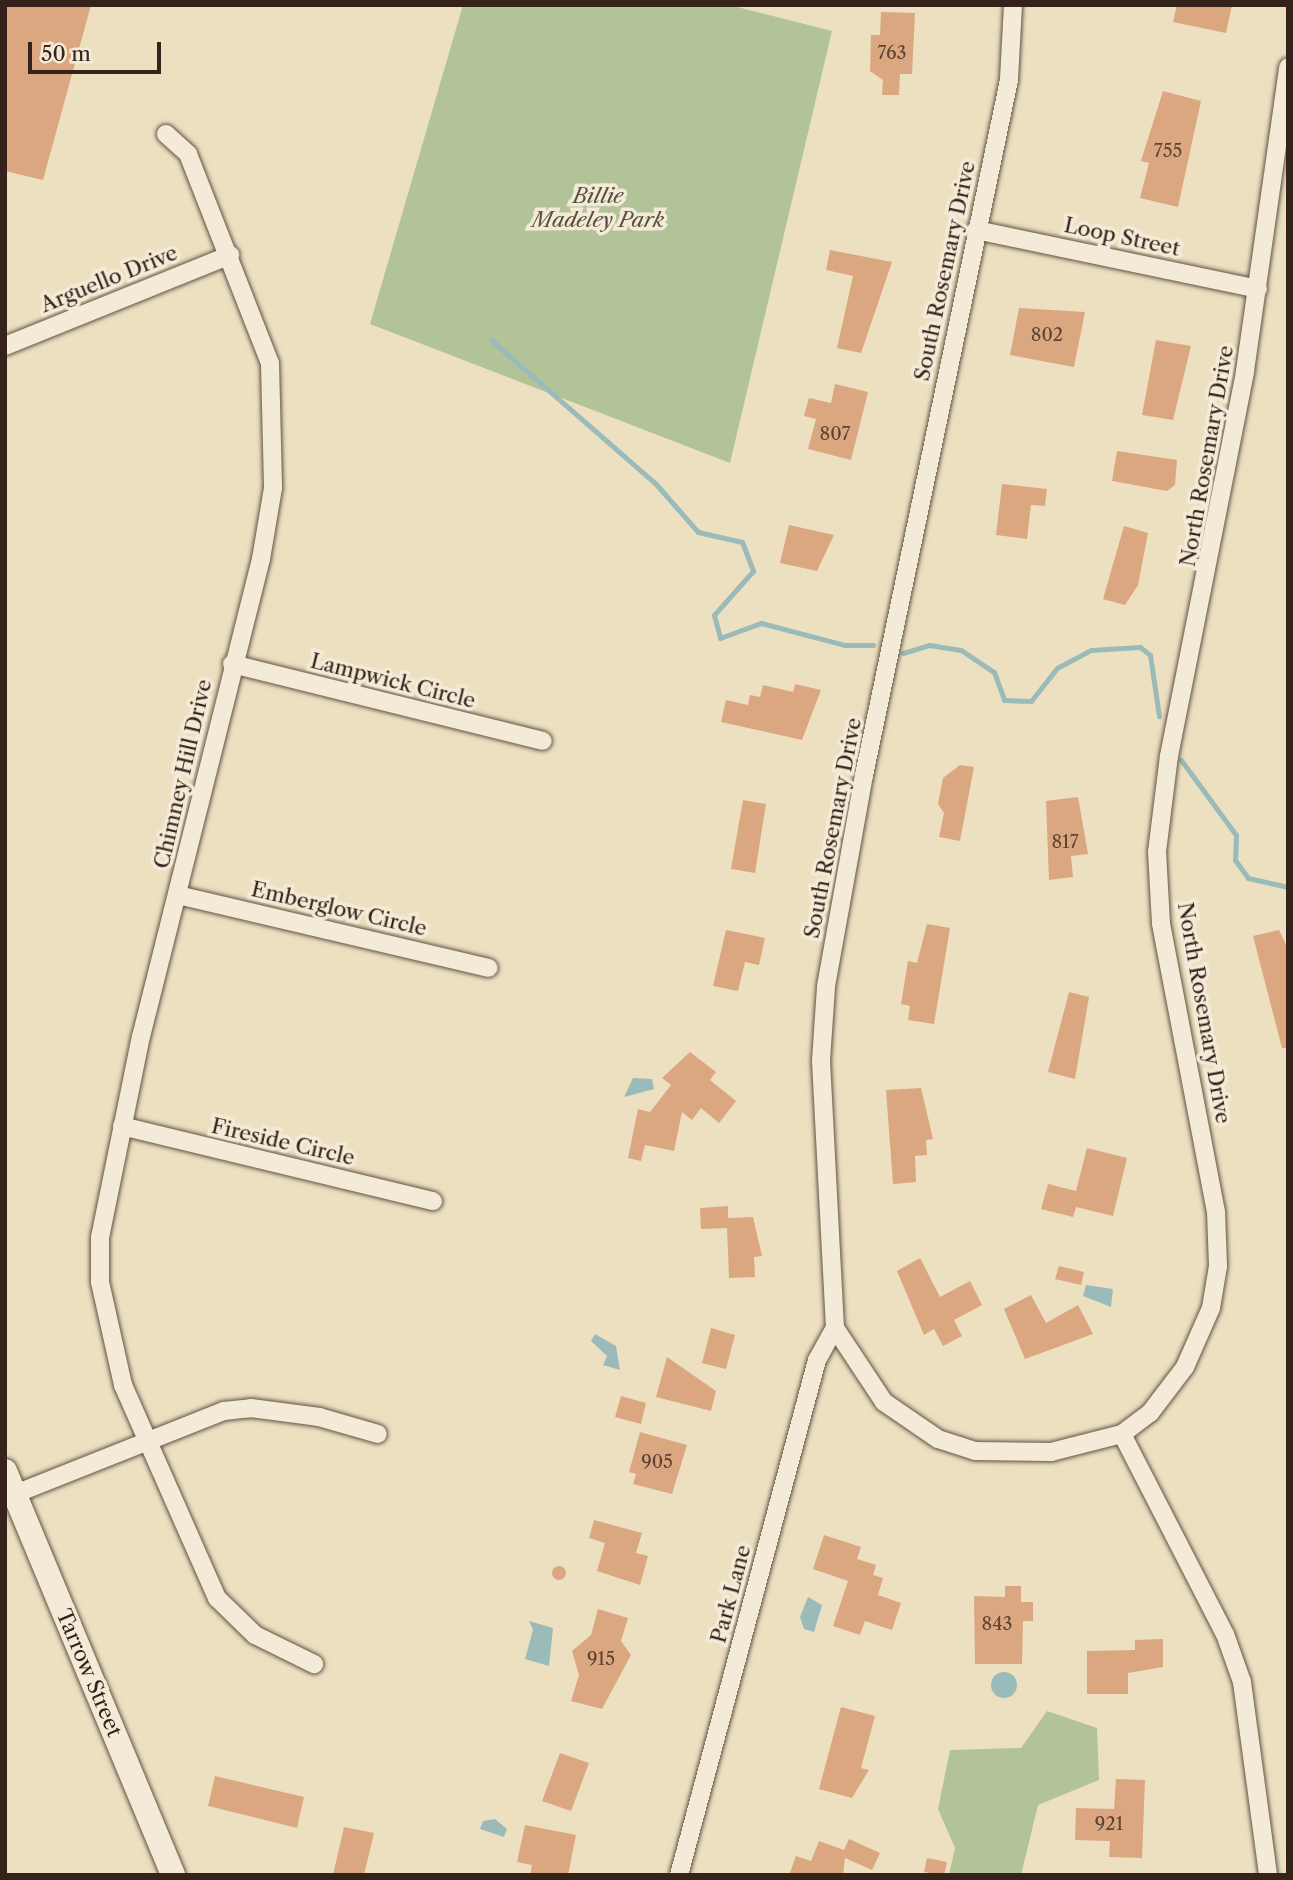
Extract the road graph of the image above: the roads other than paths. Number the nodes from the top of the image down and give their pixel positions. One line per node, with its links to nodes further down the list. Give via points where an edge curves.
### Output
1 (1013, 5): 4 (street, South Rosemary Drive, via 1009,80)
2 (1288, 67): 6 (street, North Rosemary Drive)
3 (166, 134): 5 (street, Chimney Hill Drive, via 188,154)
4 (976, 230): 6 (street, Loop Street); 14 (street, South Rosemary Drive, via 826,987 821,1079)
5 (230, 255): 7 (street, Arguello Drive); 8 (street, Chimney Hill Drive, via 270,363 276,427 261,559)
6 (1258, 289): 16 (street, North Rosemary Drive, via 1219,526 1169,756 1157,852 1161,923 1216,1212 1218,1266 1211,1308 1185,1367 1150,1413)
7 (5, 346)
8 (232, 664): 9 (street, Lampwick Circle); 10 (street, Chimney Hill Drive)
9 (543, 741)
10 (178, 895): 11 (street, Emberglow Circle); 12 (street, Chimney Hill Drive)
11 (489, 968)
12 (122, 1126): 13 (street, Fireside Circle); 17 (street, Chimney Hill Drive, via 100,1238 100,1282 108,1335)
13 (433, 1201)
14 (835, 1328): 16 (street, via 884,1402 954,1446 1021,1455); 22 (street, Park Lane, via 817,1360)
15 (377, 1434): 17 (street, via 251,1408)
16 (1122, 1434): 23 (street, via 1225,1634 1242,1682)
17 (145, 1438): 19 (street); 20 (street, Chimney Hill Drive, via 217,1598 255,1635)
18 (5, 1471): 19 (main road, Tarrow Street)
19 (15, 1494): 21 (main road, Tarrow Street)
20 (314, 1664)
21 (173, 1875)
22 (679, 1875)
23 (1268, 1875)

